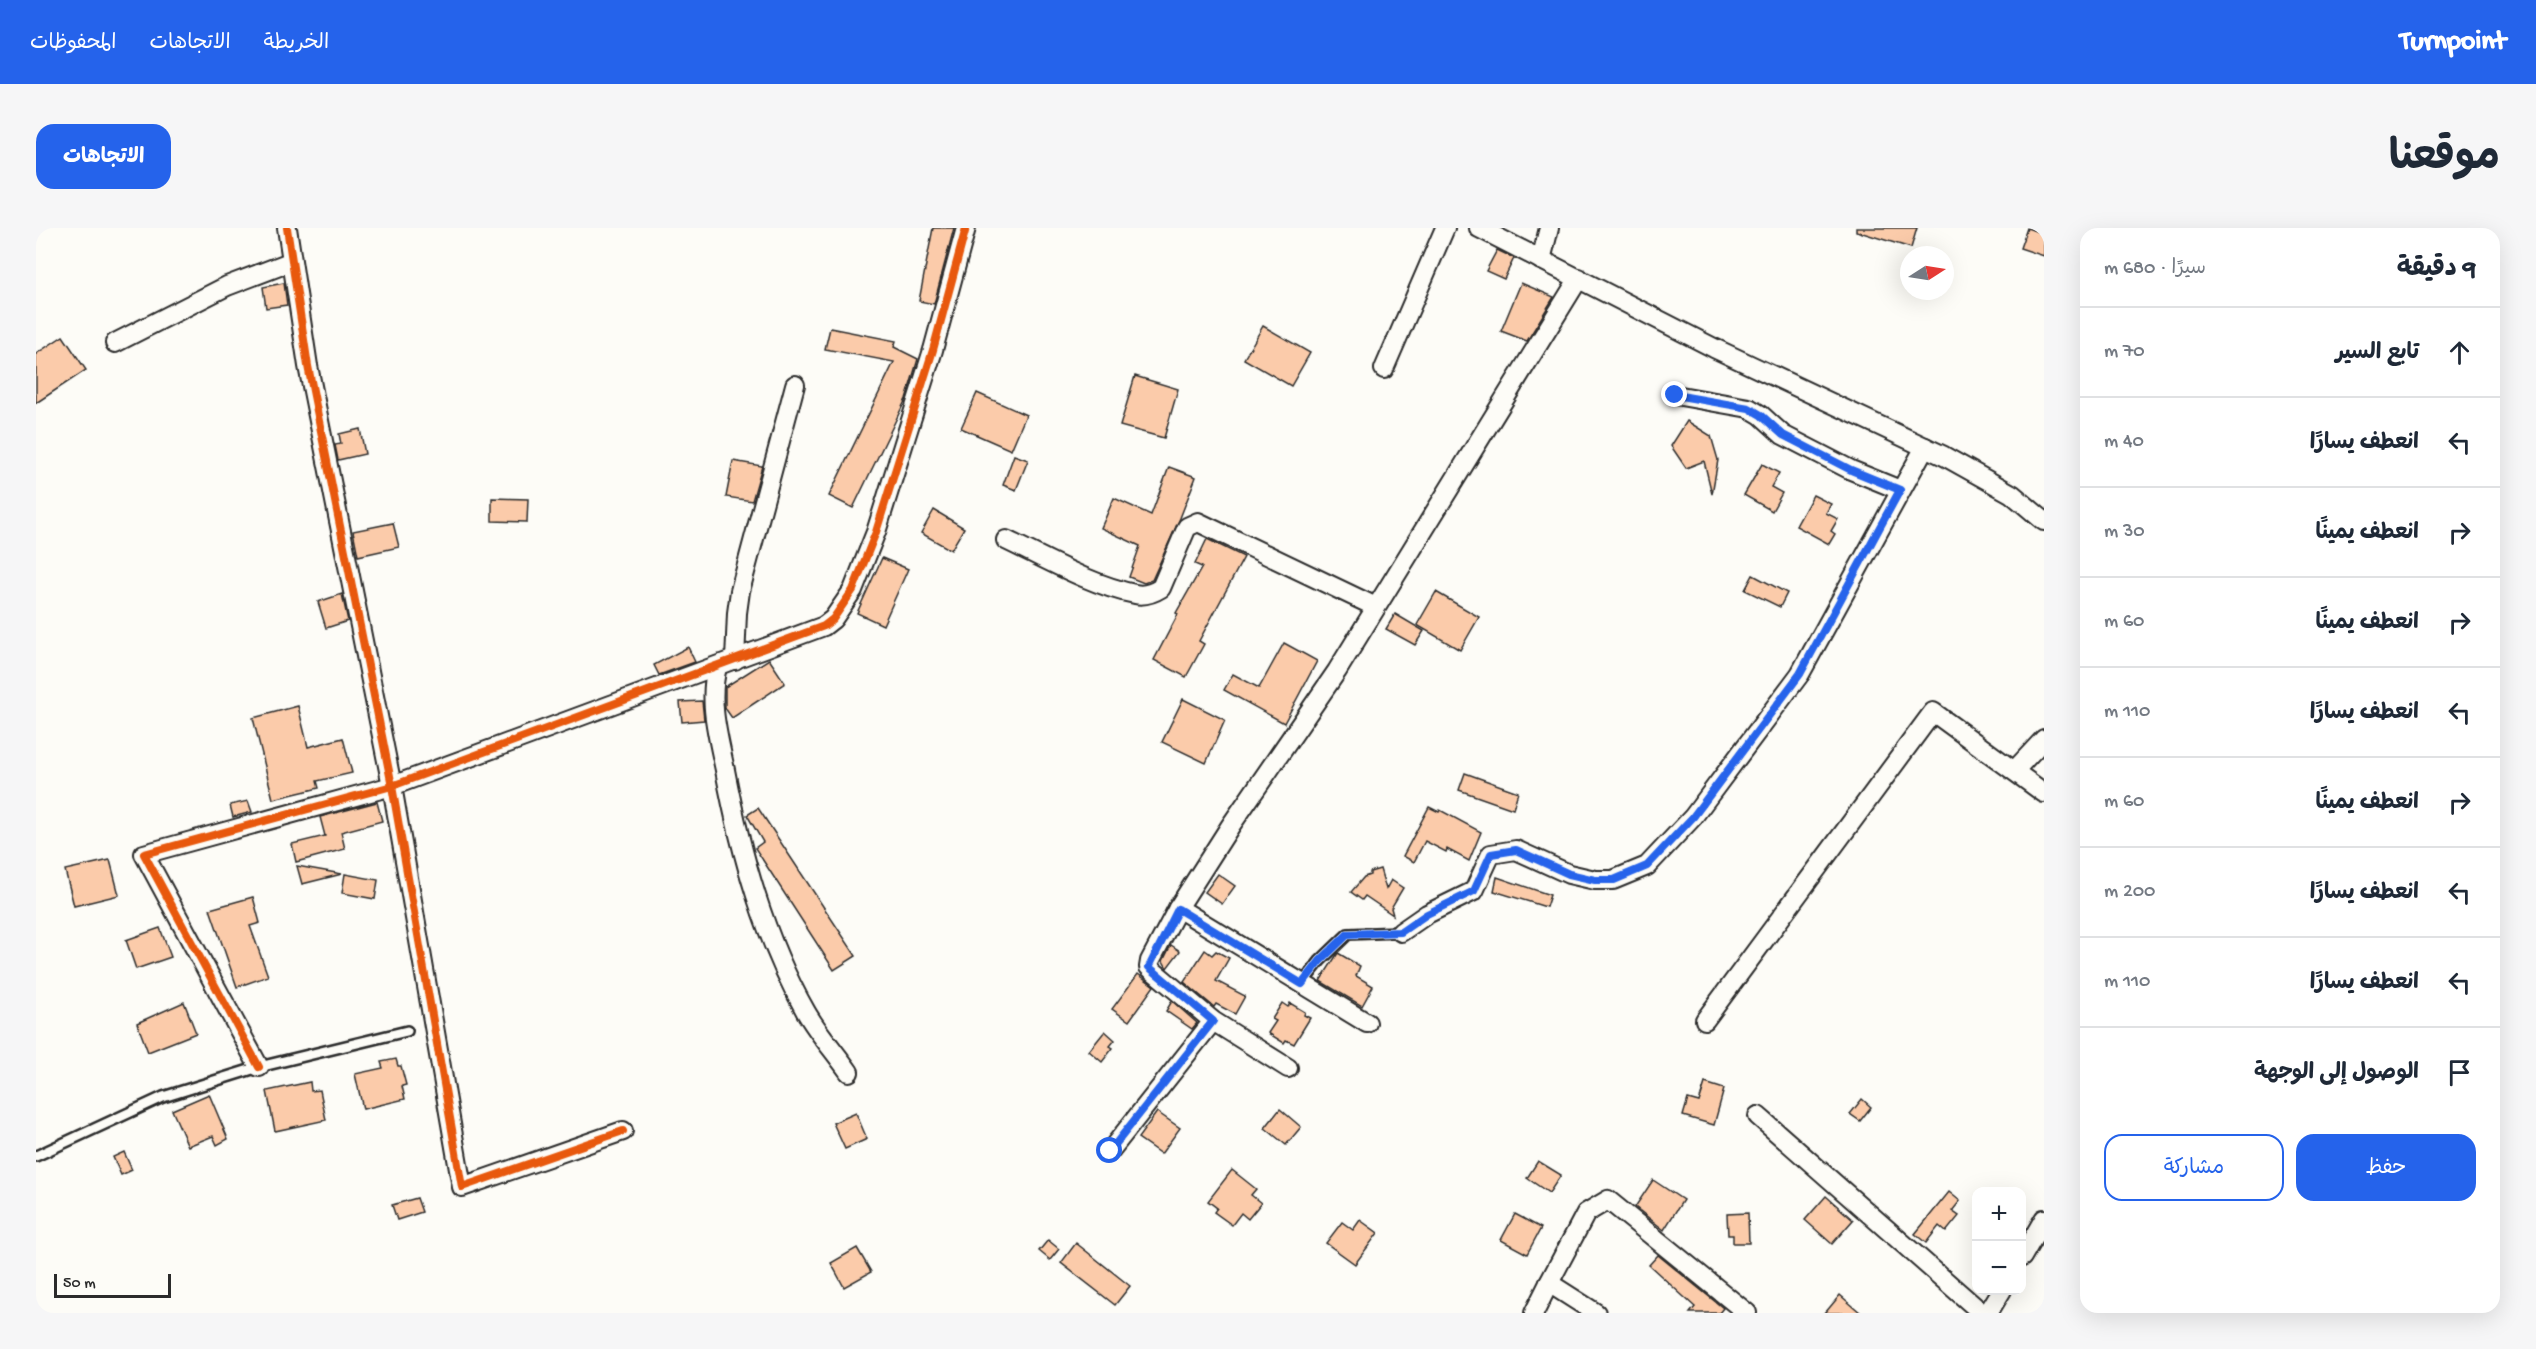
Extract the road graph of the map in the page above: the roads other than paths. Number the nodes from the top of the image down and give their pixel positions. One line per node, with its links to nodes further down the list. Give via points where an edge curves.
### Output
1 (286, 228): 7 (street)
2 (966, 228): 18 (street, via 933,350 876,531 853,590 824,626)
3 (1445, 228): 10 (street)
4 (1479, 228): 6 (street)
5 (1549, 228): 6 (street)
6 (1541, 260): 8 (street)
7 (290, 262): 9 (street, via 227,286); 22 (street)
8 (1579, 278): 13 (street, via 1714,348); 17 (street)
9 (116, 343)
10 (1384, 369)
11 (795, 385): 18 (street, via 740,591)
12 (1675, 395): 14 (street, via 1749,408 1783,435)
13 (1925, 447): 14 (street); 15 (street, via 2012,494)
14 (1900, 490): 25 (street, via 1800,674 1693,817 1647,866 1614,880 1595,880 1569,874 1516,850 1491,854 1474,891)
15 (2044, 521)
16 (1006, 540): 17 (street, via 1096,581 1147,594 1161,588 1186,526 1198,522)
17 (1376, 606): 24 (street, via 1310,713)
18 (735, 660): 19 (street)
19 (717, 667): 22 (street); 33 (street, via 714,717 741,848 769,934 807,1014)
20 (2044, 739): 21 (street)
21 (2015, 770): 23 (street); 27 (street, via 1933,712)
22 (392, 786): 31 (street, via 144,854); 35 (street, via 462,1187)
23 (2044, 793)
24 (1178, 909): 26 (street); 28 (street, via 1149,967)
25 (1401, 932): 26 (lane, via 1348,934)
26 (1302, 984): 29 (street)
27 (1705, 1020)
28 (1213, 1021): 32 (street); 36 (street)
29 (1367, 1023)
30 (408, 1031): 31 (lane)
31 (259, 1067): 37 (lane, via 163,1097)
32 (1288, 1068)
33 (849, 1072)
34 (1758, 1116): 45 (street)
35 (623, 1131)
36 (1110, 1151)
37 (36, 1156)
38 (2044, 1219): 39 (street)
39 (2026, 1250)
40 (1549, 1283): 42 (street); 43 (street); 44 (street, via 1586,1213 1608,1200)
41 (1998, 1295): 46 (street)
42 (1534, 1313)
43 (1596, 1313)
44 (1747, 1313)
45 (1982, 1313)
46 (1988, 1313)

